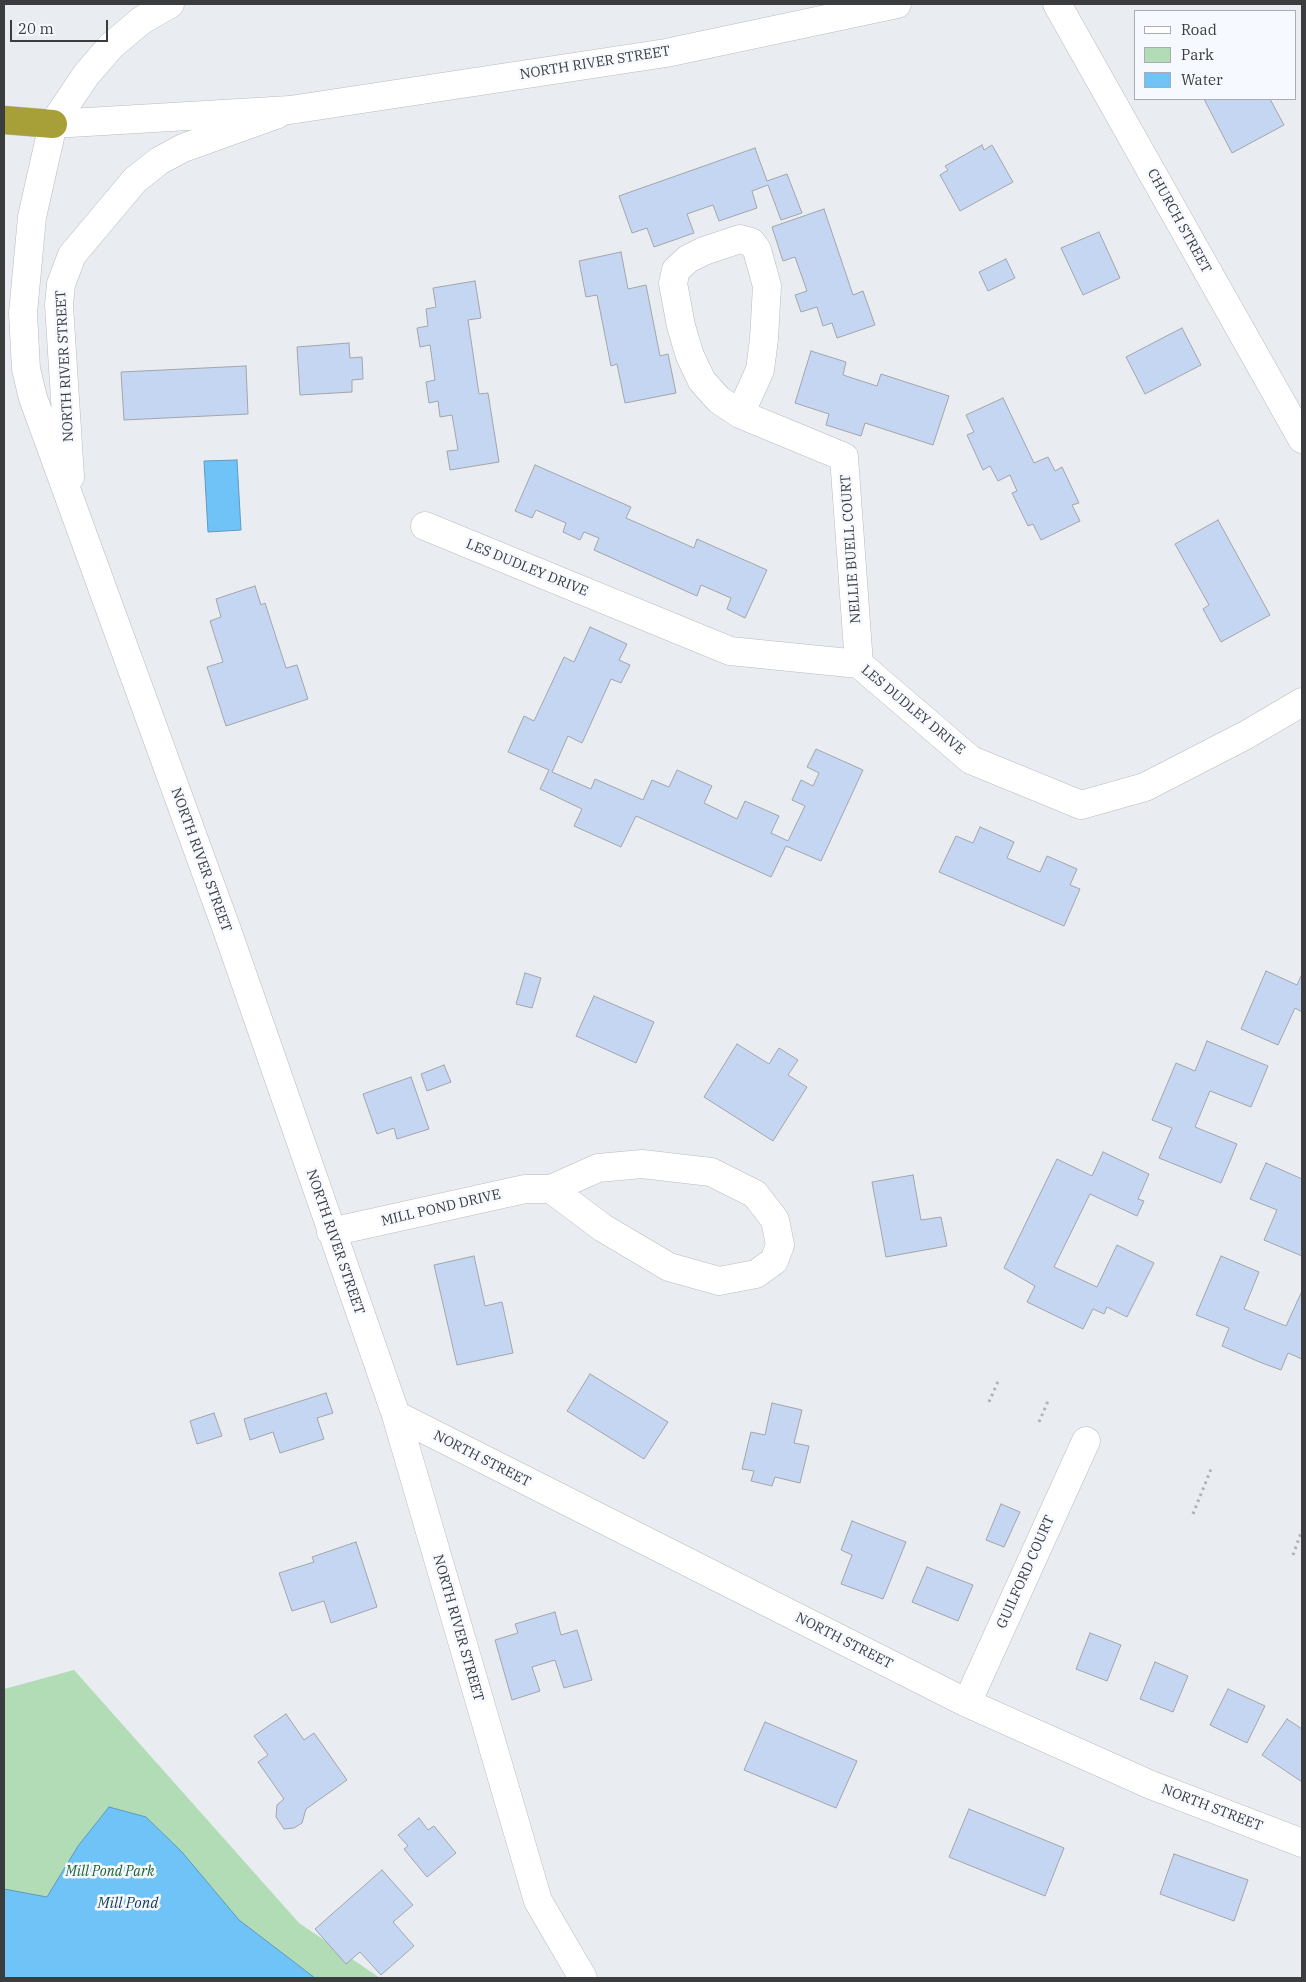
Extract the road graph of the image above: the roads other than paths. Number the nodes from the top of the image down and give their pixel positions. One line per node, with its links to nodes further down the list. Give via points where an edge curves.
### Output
1 (170, 4): 6 (street, NORTH RIVER STREET, via 142,20 110,46)
2 (897, 4): 4 (street, NORTH RIVER STREET, via 666,53)
3 (1057, 4): 8 (street, CHURCH STREET)
4 (290, 110): 6 (street, NORTH RIVER STREET); 9 (street, NORTH RIVER STREET, via 170,154 135,180 72,256 61,284 59,305)
5 (4, 120): 6 (highway)
6 (53, 124): 9 (street, NORTH RIVER STREET, via 32,217 23,341 33,398)
7 (740, 414): 7 (street, NELLIE BUELL COURT, via 719,400 702,381 681,326 673,283 676,270 688,259 740,239 751,242 757,250 767,286 760,370); 11 (street, NELLIE BUELL COURT, via 844,458)
8 (1302, 439)
9 (73, 509): 14 (street, NORTH RIVER STREET, via 227,930)
10 (425, 526): 11 (street, LES DUDLEY DRIVE, via 730,651)
11 (860, 664): 12 (street, LES DUDLEY DRIVE, via 971,760 1081,805 1145,787)
12 (1302, 702)
13 (551, 1189): 13 (street, MILL POND DRIVE, via 604,1228 669,1268 718,1281 756,1274 774,1261 780,1245 775,1220 755,1194 711,1172 642,1164 598,1168); 14 (street, MILL POND DRIVE, via 524,1189)
14 (331, 1232): 15 (street, NORTH RIVER STREET)
15 (396, 1415): 17 (street, NORTH STREET); 19 (street, NORTH RIVER STREET, via 538,1901)
16 (1086, 1441): 17 (street, GUILFORD COURT)
17 (967, 1703): 18 (street, NORTH STREET, via 1151,1785)
18 (1302, 1843)
19 (583, 1978)

